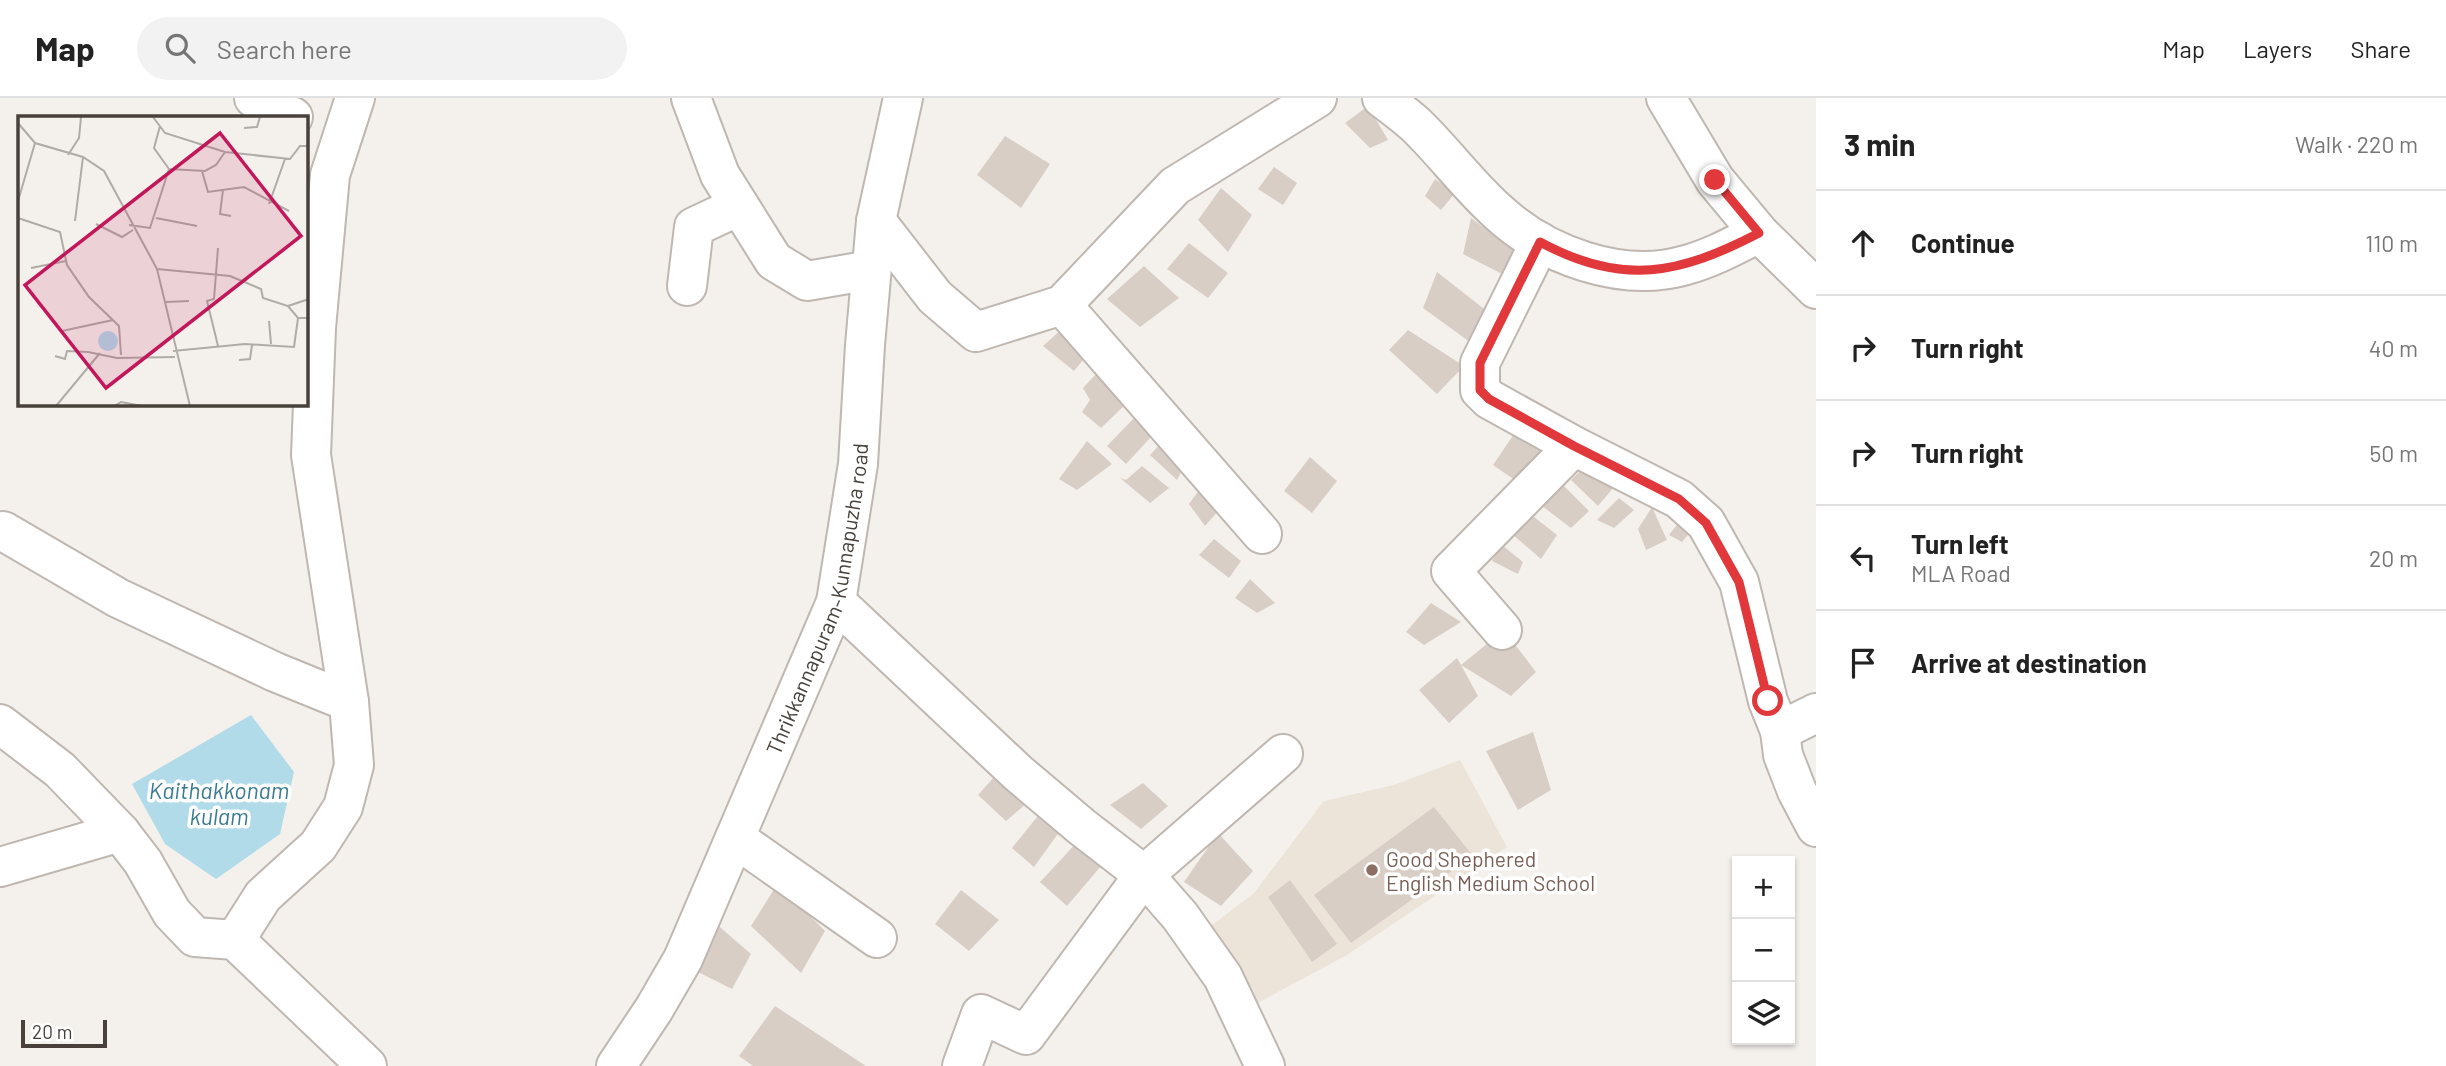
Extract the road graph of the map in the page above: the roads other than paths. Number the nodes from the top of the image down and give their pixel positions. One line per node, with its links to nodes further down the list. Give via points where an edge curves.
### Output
1 (254, 98): 9 (street)
2 (355, 98): 11 (street)
3 (691, 98): 12 (street, via 720,175)
4 (903, 98): 13 (street, Thrikkannapuram-Kunnapuzha road)
5 (1317, 98): 8 (street)
6 (1382, 98): 15 (street, via 1416,125 1498,212)
7 (1666, 98): 14 (street, via 1715,180)
8 (1267, 109): 19 (street, via 1175,186)
9 (291, 116)
10 (308, 125): 11 (street)
11 (341, 141): 25 (street, via 330,175 316,328 311,455)
12 (739, 206): 16 (street, via 774,261 807,281); 17 (street, via 694,228)
13 (876, 221): 16 (street, Thrikkannapuram-Kunnapuzha road); 19 (street, via 936,297 976,332)
14 (1759, 233): 15 (street, via 1684,266 1650,271 1611,268); 18 (street)
15 (1540, 242): 20 (street, via 1480,363 1480,390)
16 (871, 270): 23 (street, Thrikkannapuram-Kunnapuzha road, via 859,464)
17 (687, 286)
18 (1816, 289)
19 (1062, 305): 22 (street)
20 (1574, 446): 24 (street, via 1451,571); 28 (street, via 1679,499 1706,523 1739,582 1768,701)
21 (4, 531): 25 (street, via 118,598)
22 (1262, 534)
23 (836, 602): 32 (street, Thrikkannapuram-Kunnapuzha road); 34 (street, via 1018,772)
24 (1502, 630)
25 (349, 702): 36 (street, via 354,765 343,807 318,846 263,896)
26 (1816, 713): 28 (street)
27 (0, 724): 31 (street, via 60,771)
28 (1780, 731): 30 (street, via 1783,755)
29 (1283, 754): 34 (street)
30 (1816, 827)
31 (120, 832): 33 (street); 36 (street, via 172,913 195,937)
32 (735, 838): 35 (street); 38 (street, Thrikkannapuram-Kunnapuzha road, via 683,959)
33 (0, 867)
34 (1144, 874): 39 (street, via 1026,1035 981,1014); 40 (street, via 1223,977)
35 (877, 937)
36 (235, 940): 37 (street)
37 (367, 1066)
38 (617, 1066)
39 (962, 1066)
40 (1265, 1066)

